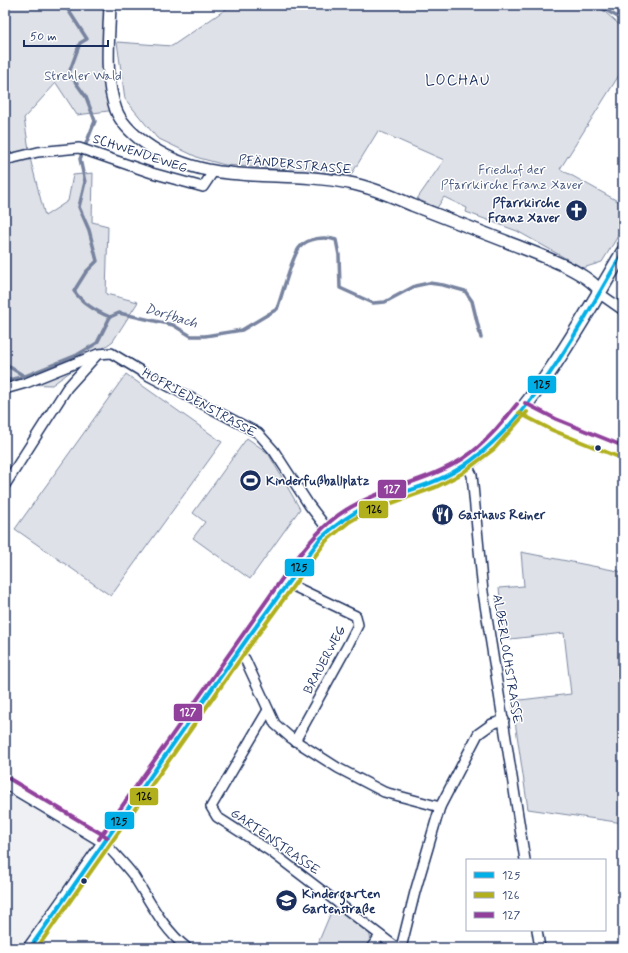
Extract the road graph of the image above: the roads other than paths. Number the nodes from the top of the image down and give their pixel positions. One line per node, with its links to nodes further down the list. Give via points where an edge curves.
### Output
1 (110, 5): 3 (street, PFÄNDERSTRASSE, via 110,81 116,110 121,120 136,137 158,153 183,164)
2 (5, 160): 3 (street, SCHWENDEWEG, via 38,152 84,150 203,187)
3 (213, 172): 5 (street, PFÄNDERSTRASSE, via 334,180 371,188 548,258 588,279)
4 (623, 252): 5 (main road)
5 (600, 291): 6 (street); 9 (main road)
6 (623, 310)
7 (98, 354): 8 (street); 12 (street, via 67,388); 13 (street, HOFRIEDENSTRASSE, via 110,353 258,433 274,451)
8 (5, 389)
9 (522, 408): 10 (street); 11 (main road, via 490,445)
10 (623, 452)
11 (466, 463): 13 (main road, via 434,481 361,508); 17 (street, ALBERLOCHSTRASSE, via 472,475 483,592)
12 (5, 485)
13 (329, 531): 14 (main road)
14 (287, 583): 15 (main road); 18 (street, BRAUERWEG, via 358,619 358,625 348,645)
15 (237, 653): 16 (street, via 245,659); 21 (main road)
16 (268, 710): 18 (street, via 275,724); 24 (street, GARTENSTRASSE, via 211,807 217,816 270,851)
17 (504, 720): 20 (street, via 492,724 478,734); 22 (street, ALBERLOCHSTRASSE)
18 (295, 741): 20 (street, via 338,768 384,792)
19 (5, 783): 21 (street)
20 (440, 807): 29 (street)
21 (104, 842): 25 (street, via 122,861 155,913); 26 (main road)
22 (525, 859)
23 (537, 931): 30 (street)
24 (380, 936): 27 (street); 28 (street, GARTENSTRASSE)
25 (181, 946)
26 (30, 948)
27 (371, 948)
28 (397, 948)
29 (401, 948)
30 (540, 948)

